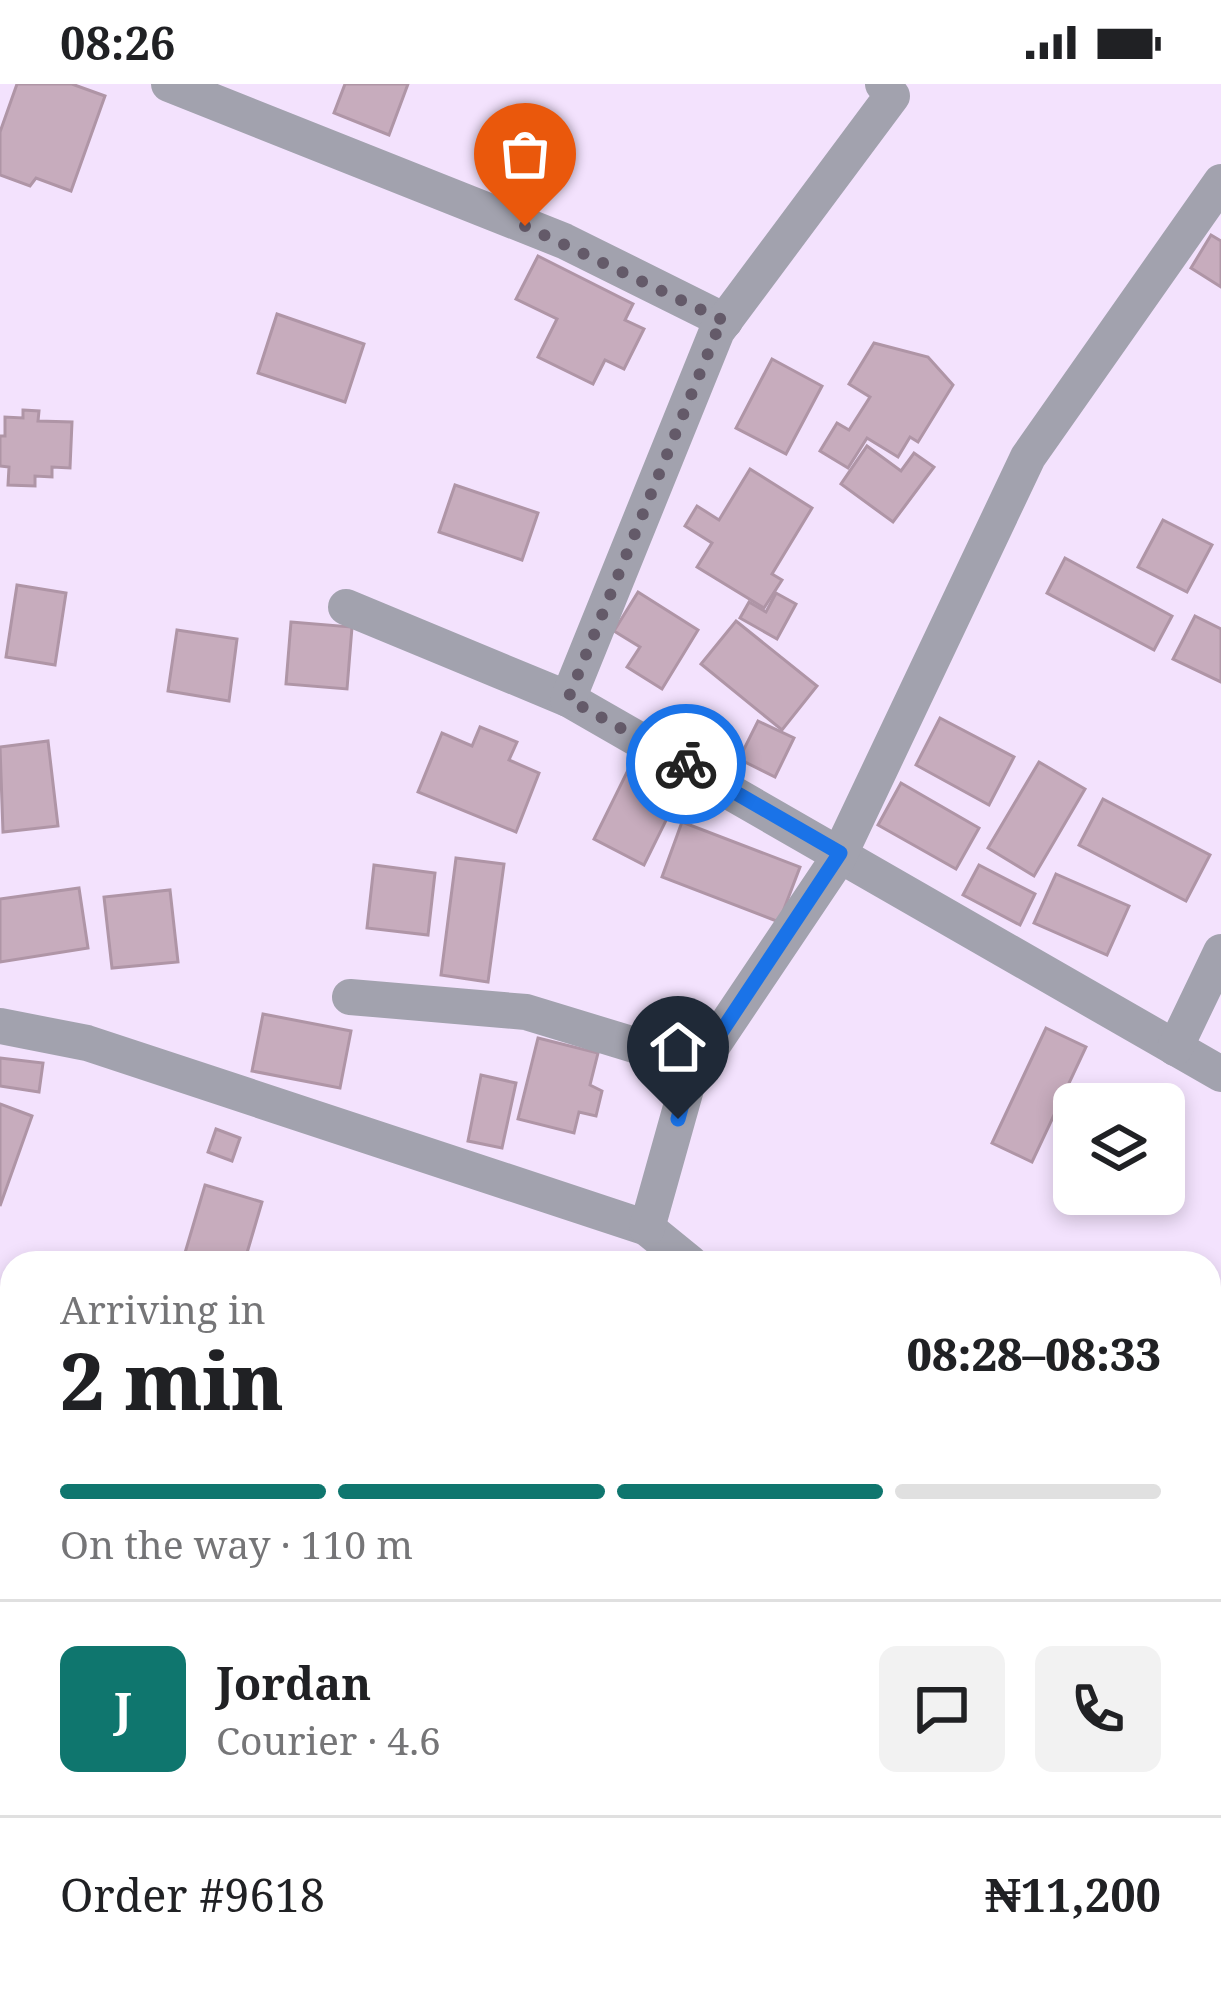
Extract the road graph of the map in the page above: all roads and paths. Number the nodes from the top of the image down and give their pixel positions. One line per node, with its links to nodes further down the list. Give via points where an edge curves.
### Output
1 (170, 84): 4 (street, via 564,241)
2 (883, 84): 4 (street, via 892,96)
3 (1221, 182): 7 (street, via 1028,457)
4 (725, 321): 6 (street)
5 (346, 608): 6 (street)
6 (568, 699): 7 (street)
7 (840, 853): 11 (street); 12 (street)
8 (1221, 952): 11 (street)
9 (350, 997): 12 (street, via 526,1012)
10 (0, 1026): 14 (street, via 88,1043)
11 (1175, 1048): 13 (street)
12 (700, 1065): 14 (street, via 688,1082)
13 (1221, 1074)
14 (647, 1228): 15 (street)
15 (675, 1251)

